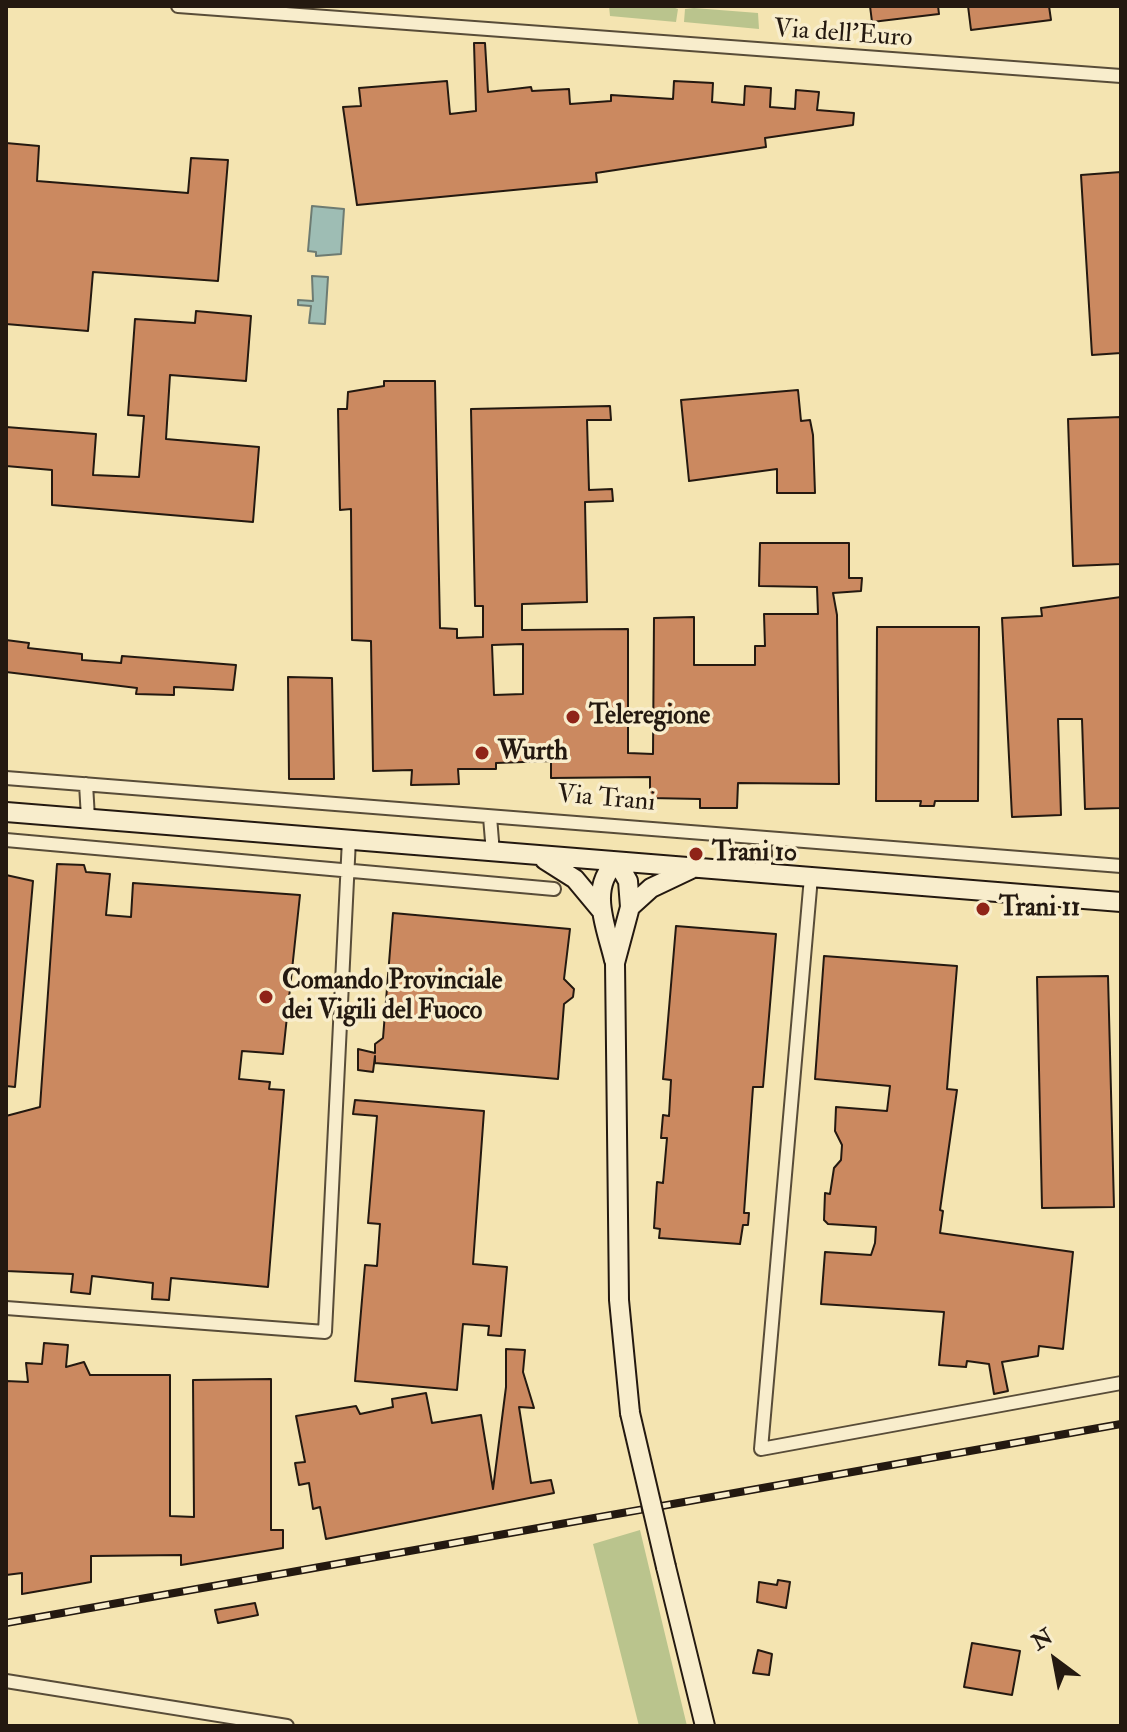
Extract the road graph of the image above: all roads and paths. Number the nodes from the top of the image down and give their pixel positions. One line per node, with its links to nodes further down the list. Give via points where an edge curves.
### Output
1 (178, 6): 2 (street, Via dell'Euro)
2 (1121, 76)
3 (6, 778): 4 (street, Via Trani)
4 (86, 784): 7 (street, Via Trani); 8 (street)
5 (6, 812): 6 (street)
6 (29, 813): 8 (street); 12 (street)
7 (490, 817): 10 (street, Via Trani); 13 (street)
8 (88, 818): 9 (street)
9 (349, 839): 13 (street); 18 (street)
10 (765, 839): 16 (street, Via Trani); 19 (street)
11 (6, 840): 12 (street)
12 (31, 842): 18 (street)
13 (493, 853): 14 (street)
14 (536, 856): 15 (street); 24 (street, via 583,885)
15 (617, 862): 17 (street); 23 (street, via 628,881); 24 (street, via 601,887)
16 (1121, 866)
17 (698, 868): 19 (street); 23 (street, via 661,882)
18 (347, 870): 21 (street); 26 (street, via 325,1332)
19 (765, 873): 20 (street)
20 (811, 877): 22 (street); 27 (street, via 761,1449)
21 (554, 889)
22 (1121, 902)
23 (630, 907): 25 (street)
24 (604, 919): 25 (street)
25 (615, 963): 30 (street, bridge, via 619,1300 630,1413)
26 (6, 1308)
27 (1121, 1383)
28 (6, 1681): 29 (street)
29 (287, 1726)
30 (705, 1726)

